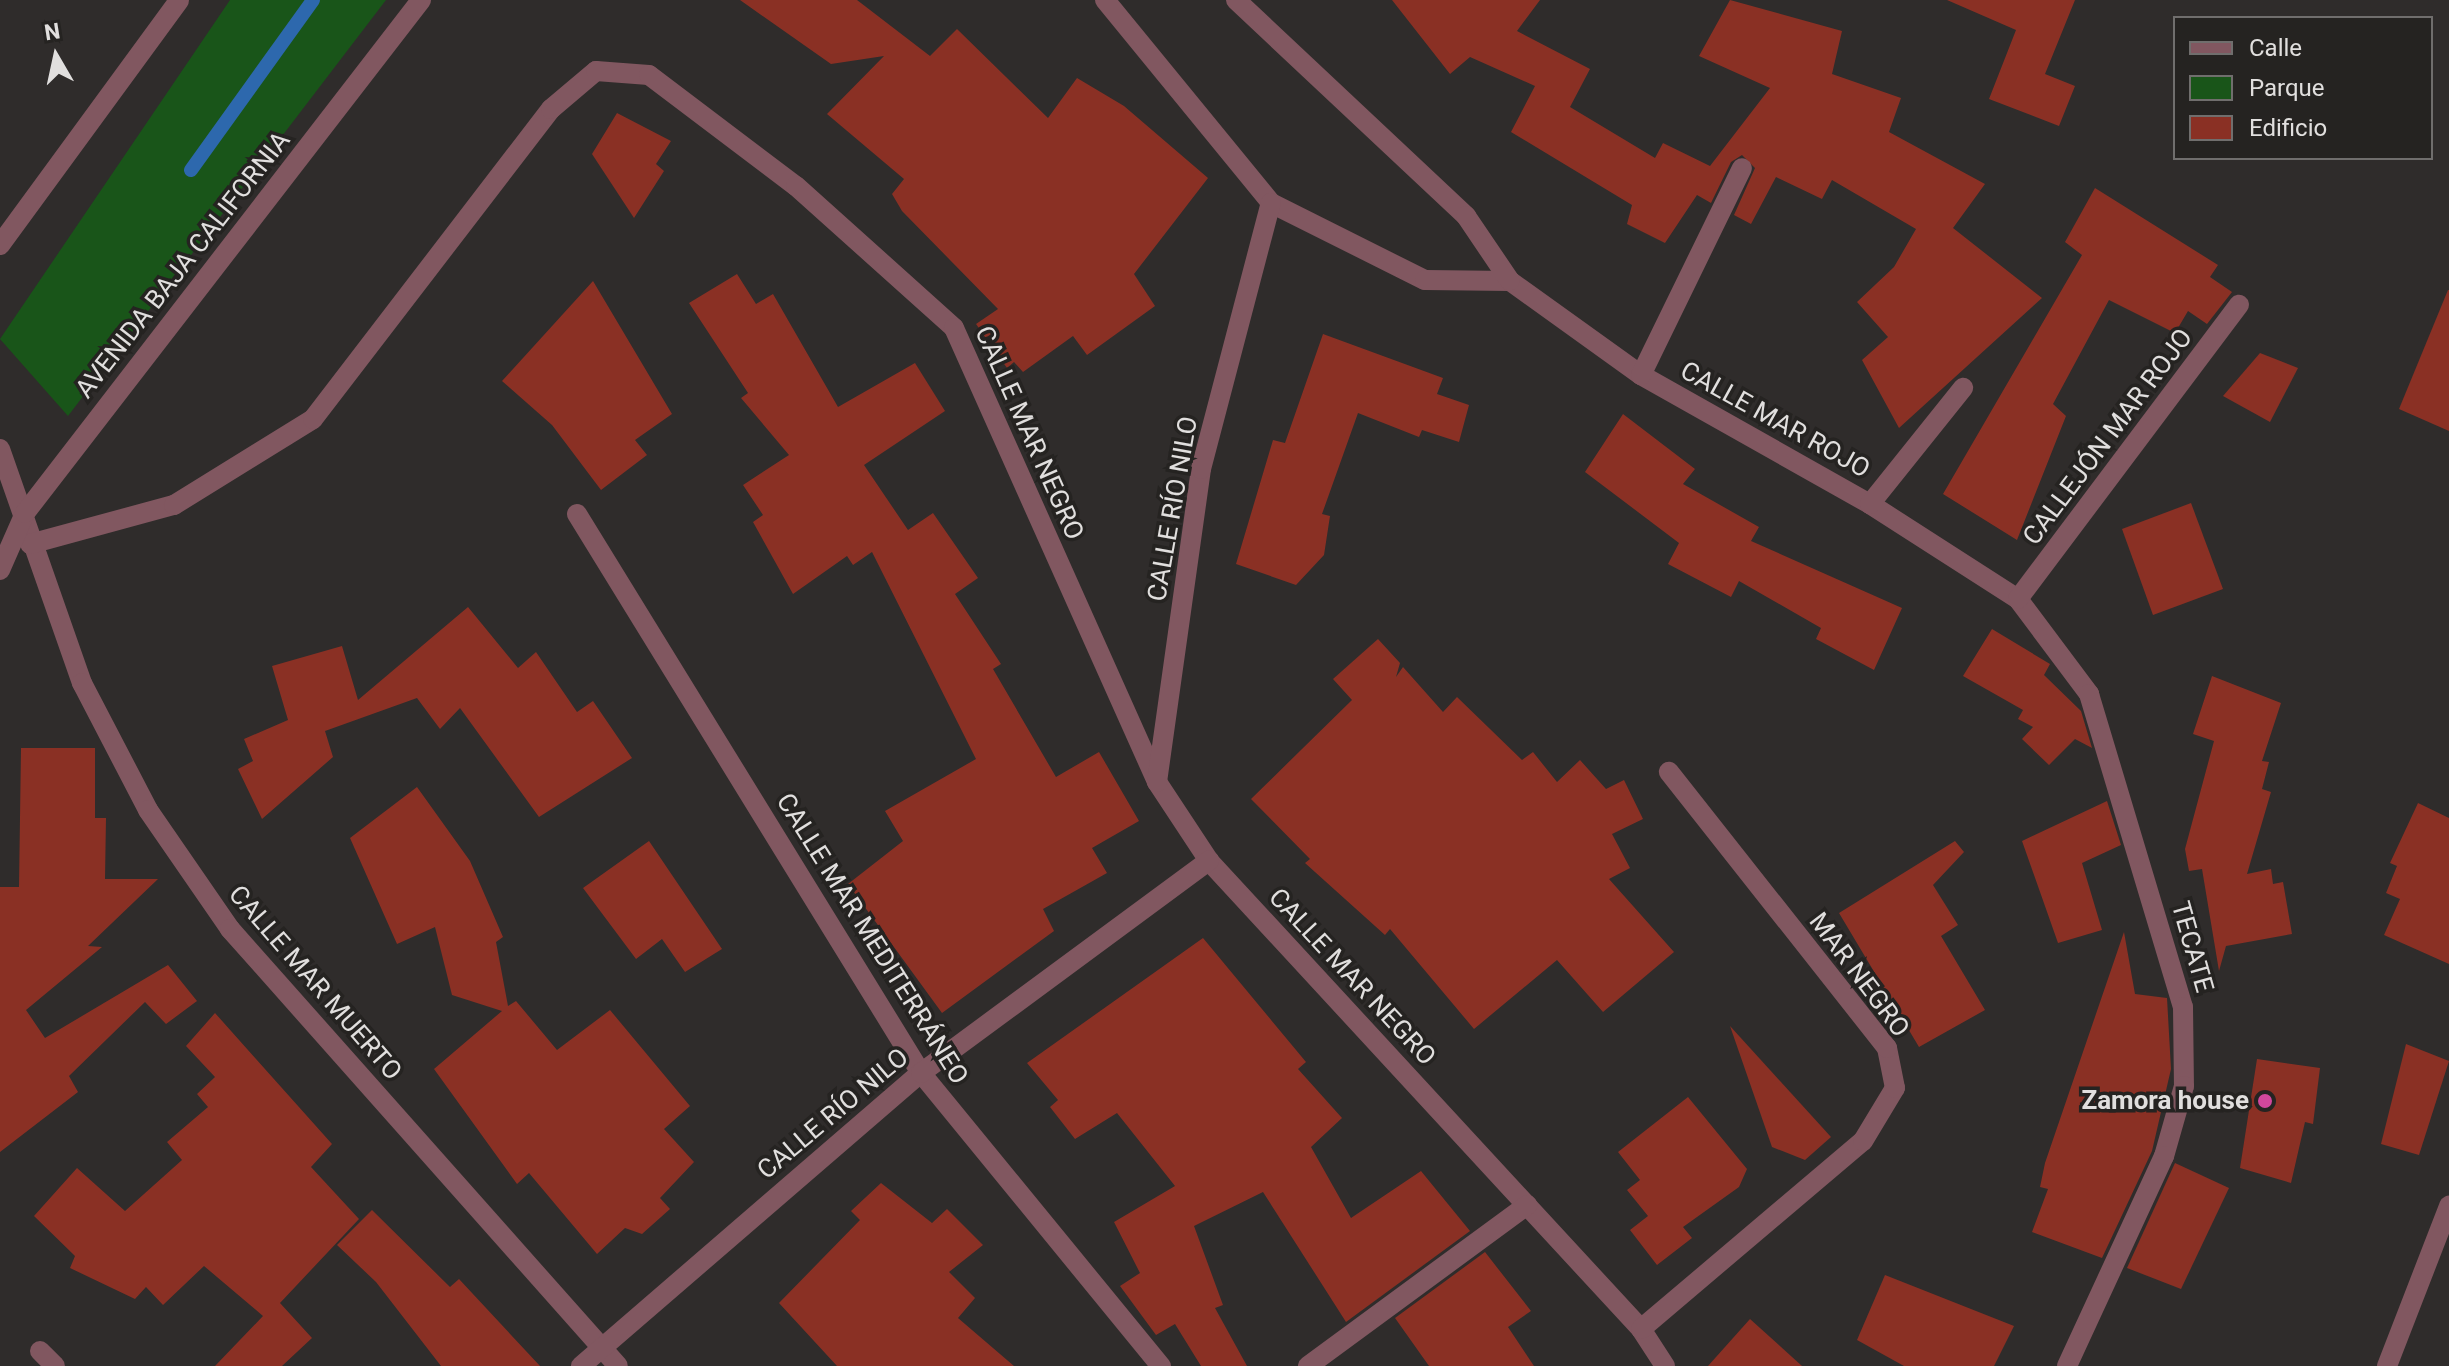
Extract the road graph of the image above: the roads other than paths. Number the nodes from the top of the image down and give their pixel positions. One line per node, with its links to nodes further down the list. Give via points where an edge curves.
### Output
1 (179, 0): 7 (street)
2 (421, 0): 14 (street, AVENIDA BAJA CALIFORNIA)
3 (1105, 0): 6 (street)
4 (1236, 0): 8 (street, CALLE MAR ROJO, via 1466,216)
5 (1742, 168): 10 (street)
6 (1271, 203): 8 (street, via 1425,280); 20 (street, CALLE RÍO NILO, via 1201,469)
7 (0, 245)
8 (1510, 281): 10 (street, CALLE MAR ROJO)
9 (2239, 305): 18 (street, CALLEJÓN MAR ROJO)
10 (1641, 375): 13 (street, CALLE MAR ROJO)
11 (1963, 388): 13 (street)
12 (0, 449): 14 (street, CALLE MAR MUERTO)
13 (1870, 504): 18 (street, CALLE MAR ROJO)
14 (25, 513): 16 (street, CALLE MAR MUERTO); 17 (street, AVENIDA BAJA CALIFORNIA)
15 (577, 514): 22 (street, CALLE MAR MEDITERRÁNEO)
16 (30, 544): 20 (street, CALLE MAR NEGRO, via 174,505 313,419 551,109 596,71 649,75 796,186 954,328); 26 (street, CALLE MAR MUERTO, via 82,683 148,810 230,929)
17 (0, 570)
18 (2018, 599): 32 (street, TECATE, via 2089,694 2183,1007 2184,1086 2164,1156)
19 (1669, 772): 25 (street, MAR NEGRO, via 1887,1048 1895,1088 1863,1141)
20 (1157, 782): 21 (street, CALLE MAR NEGRO)
21 (1209, 861): 22 (street, CALLE RÍO NILO); 23 (street, CALLE MAR NEGRO)
22 (921, 1073): 26 (street, CALLE RÍO NILO); 29 (street, CALLE MAR MEDITERRÁNEO)
23 (1527, 1205): 25 (street, CALLE MAR NEGRO); 30 (street)
24 (2449, 1206): 33 (street)
25 (1641, 1329): 31 (street, CALLE MAR NEGRO)
26 (601, 1348): 27 (street, CALLE RÍO NILO); 28 (street, CALLE MAR MUERTO)
27 (581, 1366)
28 (618, 1366)
29 (1161, 1366)
30 (1308, 1366)
31 (1665, 1366)
32 (2067, 1366)
33 (2387, 1366)

